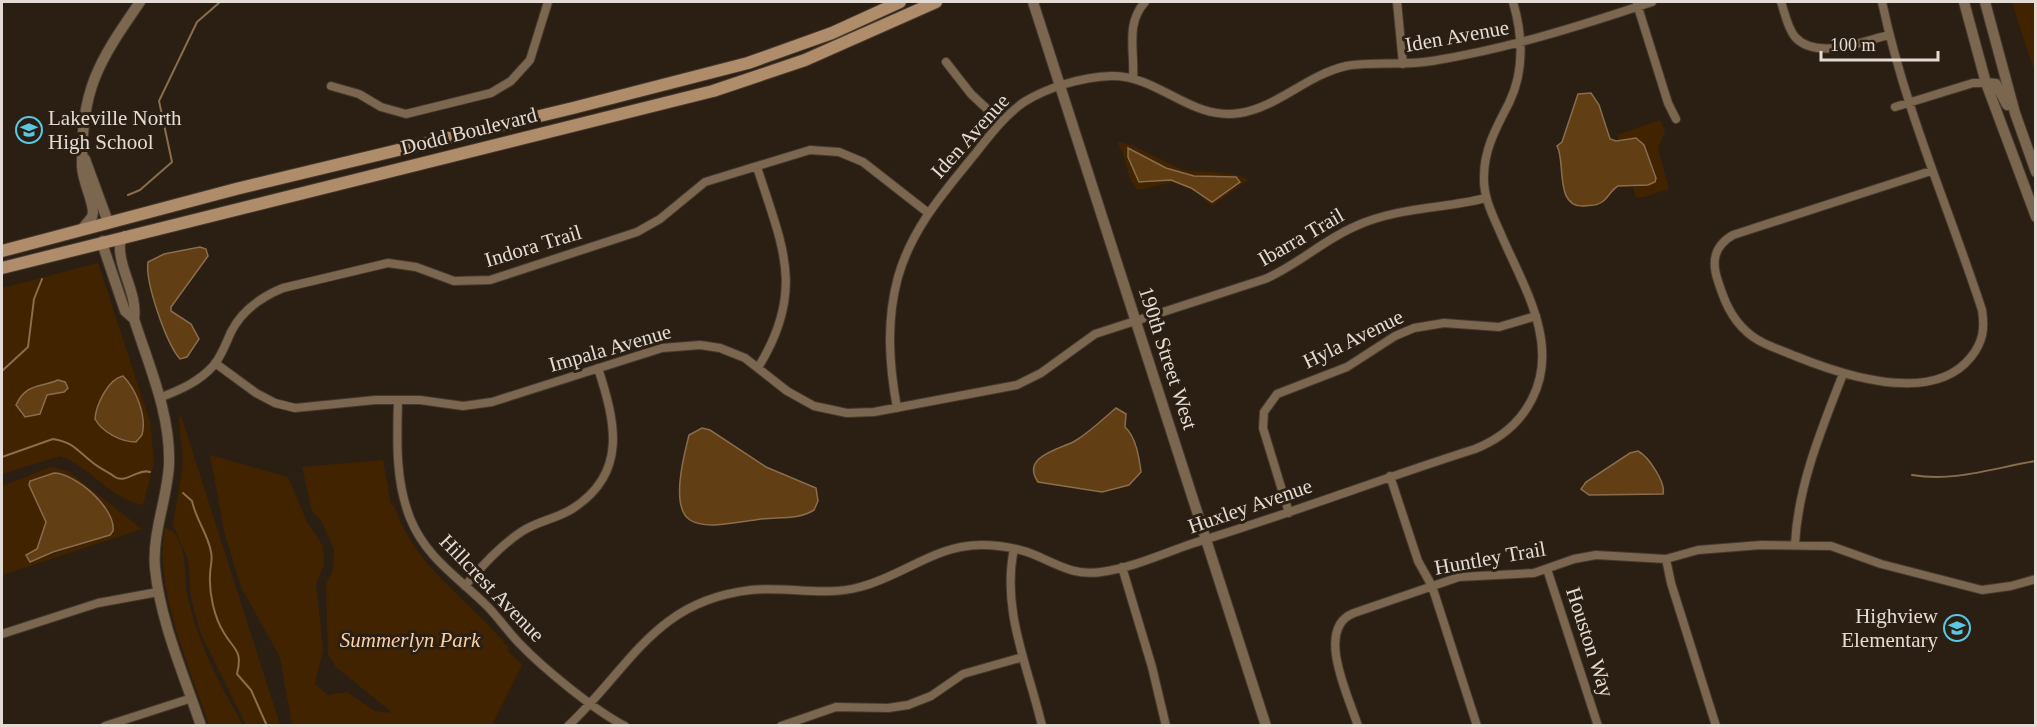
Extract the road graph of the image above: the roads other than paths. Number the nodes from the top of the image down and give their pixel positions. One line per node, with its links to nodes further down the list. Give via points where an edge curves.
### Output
1 (140, 2): 28 (street, via 105,52 91,83 84,110)
2 (548, 2): 21 (street, via 530,60 511,81 491,93 406,114)
3 (900, 2): 32 (main road, Dodd Boulevard, via 832,33 748,63)
4 (936, 2): 38 (main road, Dodd Boulevard, via 805,60 713,91)
5 (1033, 2): 22 (street, 190th Street West)
6 (1145, 2): 19 (street, via 1132,27)
7 (1397, 2): 18 (street)
8 (1513, 2): 16 (street, Huxley Avenue)
9 (1652, 2): 14 (street, Iden Avenue)
10 (1782, 2): 15 (street, via 1795,37 1815,48)
11 (1882, 2): 15 (street)
12 (1964, 2): 20 (street)
13 (1985, 2): 27 (street)
14 (1637, 4): 16 (street, Iden Avenue); 25 (street)
15 (1889, 35): 23 (street)
16 (1521, 43): 18 (street, Iden Avenue); 33 (street, Huxley Avenue, via 1516,86 1496,126 1486,159)
17 (946, 62): 26 (street, via 971,94)
18 (1403, 64): 19 (street, Iden Avenue, via 1338,68 1302,83 1265,106 1229,114 1190,107)
19 (1133, 78): 22 (street, Iden Avenue, via 1098,77)
20 (1986, 83): 23 (street, via 1973,83); 27 (street, via 2000,87); 35 (street)
21 (331, 86)
22 (1060, 87): 26 (street, Iden Avenue, via 1026,101); 45 (street, 190th Street West)
23 (1908, 103): 24 (street); 30 (street)
24 (1894, 107)
25 (1676, 119)
26 (1001, 122): 34 (street, Iden Avenue)
27 (2024, 140): 31 (street)
28 (84, 156): 36 (street); 37 (street, via 84,178 93,209)
29 (758, 167): 34 (street, Indora Trail, via 810,150 839,152 872,167); 46 (street, Indora Trail, via 705,182 660,219 637,232 490,280 454,281 416,267 388,263 283,288 247,310); 47 (street, via 784,252 787,279 781,321)
30 (1932, 171): 49 (street, via 1982,310 1983,331 1978,348 1961,367 1934,379 1890,382); 49 (street, via 1733,235 1716,251 1714,269 1722,296 1745,331 1767,344)
31 (2036, 172)
32 (236, 189): 36 (main road, Dodd Boulevard); 39 (main road, via 227,197 111,232)
33 (1486, 198): 43 (street, Huxley Avenue); 45 (street, Ibarra Trail, via 1410,209 1369,220 1331,238 1265,279)
34 (927, 212): 52 (street, Iden Avenue, via 907,251 894,298 889,354)
35 (2036, 217)
36 (108, 222): 37 (main road, Dodd Boulevard); 41 (main road, via 78,240)
37 (81, 229): 40 (main road, Dodd Boulevard)
38 (125, 236): 39 (main road, Dodd Boulevard); 44 (street, via 119,250)
39 (103, 241): 42 (main road, Dodd Boulevard); 44 (street, via 125,311)
40 (2, 251)
41 (2, 261)
42 (2, 268)
43 (1536, 316): 53 (street, Huxley Avenue, via 1543,343 1542,370 1530,404 1513,425 1484,445); 54 (street, Hyla Avenue, via 1499,327 1444,323 1414,328 1347,367 1277,394 1266,406 1263,428)
44 (134, 319): 50 (street)
45 (1136, 321): 52 (street, Impala Avenue, via 1089,337 1041,373 1017,385); 55 (street, 190th Street West)
46 (215, 363): 50 (street, Indora Trail, via 188,386); 51 (street, Impala Avenue, via 256,393 285,406 306,408 363,400)
47 (759, 366): 48 (street, Impala Avenue, via 720,348 687,344); 52 (street, Impala Avenue, via 787,392 820,408 860,414)
48 (598, 368): 51 (street, Impala Avenue, via 480,405); 63 (street, via 614,434 609,461 598,484 573,508 535,524 511,540)
49 (1843, 374): 56 (street, via 1815,448 1796,520)
50 (159, 398): 64 (street, via 167,429 169,462 156,536)
51 (398, 400): 63 (street, Hillcrest Avenue, via 398,468 409,517 433,557)
52 (897, 408)
53 (1390, 476): 54 (street, Huxley Avenue); 62 (street, via 1418,561)
54 (1290, 513): 55 (street, Huxley Avenue)
55 (1206, 540): 59 (street, Huxley Avenue); 76 (street, 190th Street West)
56 (1795, 544): 58 (street, Huntley Trail, via 1688,552); 61 (street, Huntley Trail, via 1831,546 1881,564 1982,590)
57 (1014, 549): 59 (street, Huxley Avenue, via 1077,573); 66 (street, via 1009,592); 68 (street, Huxley Avenue, via 981,545 948,549 878,582 845,590 760,590 710,600 654,631)
58 (1666, 559): 60 (street, Huntley Trail, via 1596,555); 80 (street)
59 (1122, 567): 75 (street)
60 (1547, 569): 62 (street, Huntley Trail, via 1514,576 1478,574); 79 (street, Houston Way)
61 (2036, 579)
62 (1432, 585): 77 (street, Huntley Trail, via 1340,622 1334,648); 78 (street)
63 (465, 586): 68 (street, Hillcrest Avenue, via 530,654)
64 (158, 592): 65 (street, via 98,603); 67 (street)
65 (2, 634)
66 (1023, 657): 69 (street, via 963,674 920,702 888,708 836,707); 74 (street)
67 (192, 698): 70 (street); 71 (street)
68 (592, 703): 72 (street, Huxley Avenue); 73 (street, Hillcrest Avenue)
69 (784, 725)
70 (105, 726)
71 (201, 726)
72 (568, 726)
73 (625, 726)
74 (1042, 726)
75 (1166, 726)
76 (1266, 726)
77 (1358, 726)
78 (1477, 726)
79 (1598, 726)
80 (1716, 726)

